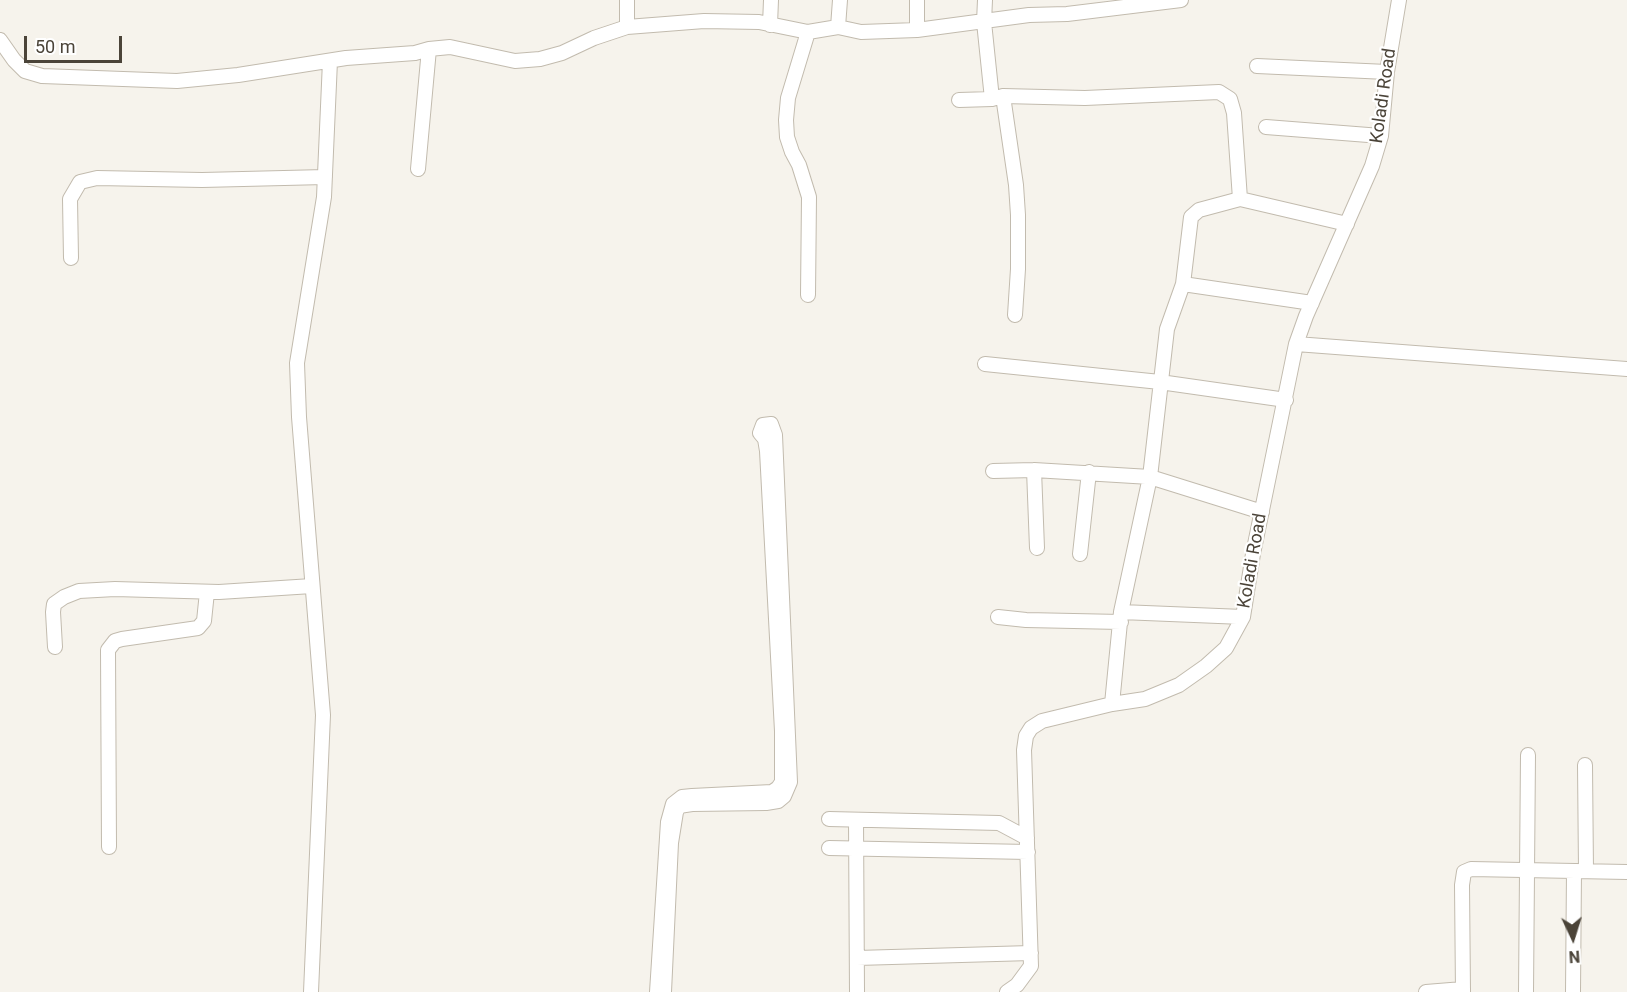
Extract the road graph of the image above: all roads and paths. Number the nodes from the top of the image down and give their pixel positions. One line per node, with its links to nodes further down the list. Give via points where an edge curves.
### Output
1 (627, 0): 10 (street)
2 (771, 0): 9 (street)
3 (840, 0): 11 (street)
4 (917, 0): 12 (street)
5 (985, 0): 8 (street)
6 (1181, 0): 8 (street)
7 (1399, 0): 18 (street, Koladi Road)
8 (984, 22): 12 (street); 19 (street)
9 (770, 25): 10 (street, via 704,21); 13 (street)
10 (627, 27): 15 (street, via 540,59 515,61 450,47)
11 (838, 27): 12 (street, via 861,32); 13 (street)
12 (917, 30)
13 (808, 32): 29 (street, via 788,98 786,120 787,137 809,197)
14 (0, 40): 16 (street, via 25,71 42,76 177,81)
15 (429, 49): 16 (street); 23 (street)
16 (330, 61): 24 (street)
17 (1257, 66): 18 (street)
18 (1387, 72): 22 (street, Koladi Road)
19 (997, 98): 20 (street); 25 (street, via 1219,92 1230,99 1234,113); 31 (street, via 1016,185)
20 (959, 100)
21 (1266, 128): 22 (street)
22 (1381, 136): 26 (street, Koladi Road)
23 (418, 169)
24 (325, 177): 27 (street, via 97,177 80,182 70,199); 44 (street, via 297,363)
25 (1240, 199): 26 (street); 28 (street, via 1199,210 1191,217)
26 (1347, 224): 30 (street, Koladi Road)
27 (70, 258)
28 (1183, 284): 30 (street); 35 (street, via 1167,329)
29 (808, 295)
30 (1312, 303): 32 (street, Koladi Road)
31 (1015, 315)
32 (1296, 345): 34 (street); 36 (street, Koladi Road)
33 (985, 364): 35 (street)
34 (1627, 369)
35 (1160, 382): 36 (street); 40 (street)
36 (1286, 400): 41 (street, Koladi Road)
37 (1034, 470): 38 (street); 39 (street); 42 (street)
38 (993, 471)
39 (1089, 472): 40 (street); 43 (street)
40 (1150, 477): 41 (street); 47 (street)
41 (1262, 512): 48 (street, Koladi Road)
42 (1037, 548)
43 (1080, 554)
44 (312, 586): 45 (street); 65 (street, via 322,715)
45 (207, 592): 49 (street, via 79,591 54,604); 56 (street, via 207,611 198,628 122,639 108,650)
46 (998, 617): 47 (street)
47 (1121, 617): 48 (street); 50 (street)
48 (1243, 617): 50 (street, Koladi Road, via 1226,648 1179,685 1145,699)
49 (55, 647)
50 (1112, 704): 55 (street, Koladi Road, via 1042,721 1026,736)
51 (1528, 755): 59 (street)
52 (1586, 765): 60 (street)
53 (829, 819): 54 (street)
54 (856, 820): 55 (street, via 999,823); 58 (street)
55 (1027, 845): 58 (street); 62 (street, Koladi Road)
56 (108, 847)
57 (829, 848): 58 (street)
58 (856, 849): 63 (street)
59 (1527, 870): 60 (street); 64 (street, via 1471,868 1464,872); 71 (street)
60 (1580, 871): 61 (street); 72 (street)
61 (1627, 872)
62 (1031, 953): 63 (street); 69 (street, Koladi Road, via 1031,966)
63 (857, 958): 68 (street)
64 (1463, 990): 70 (street)
65 (310, 992)
66 (657, 992): 67 (street, via 668,822 673,804 682,797 772,792 782,782 767,461 765,439 760,433 763,425 771,424 775,435 790,782 778,801 679,806 671,843)
67 (664, 992)
68 (856, 992)
69 (1007, 992)
70 (1426, 992)
71 (1526, 992)
72 (1573, 992)

